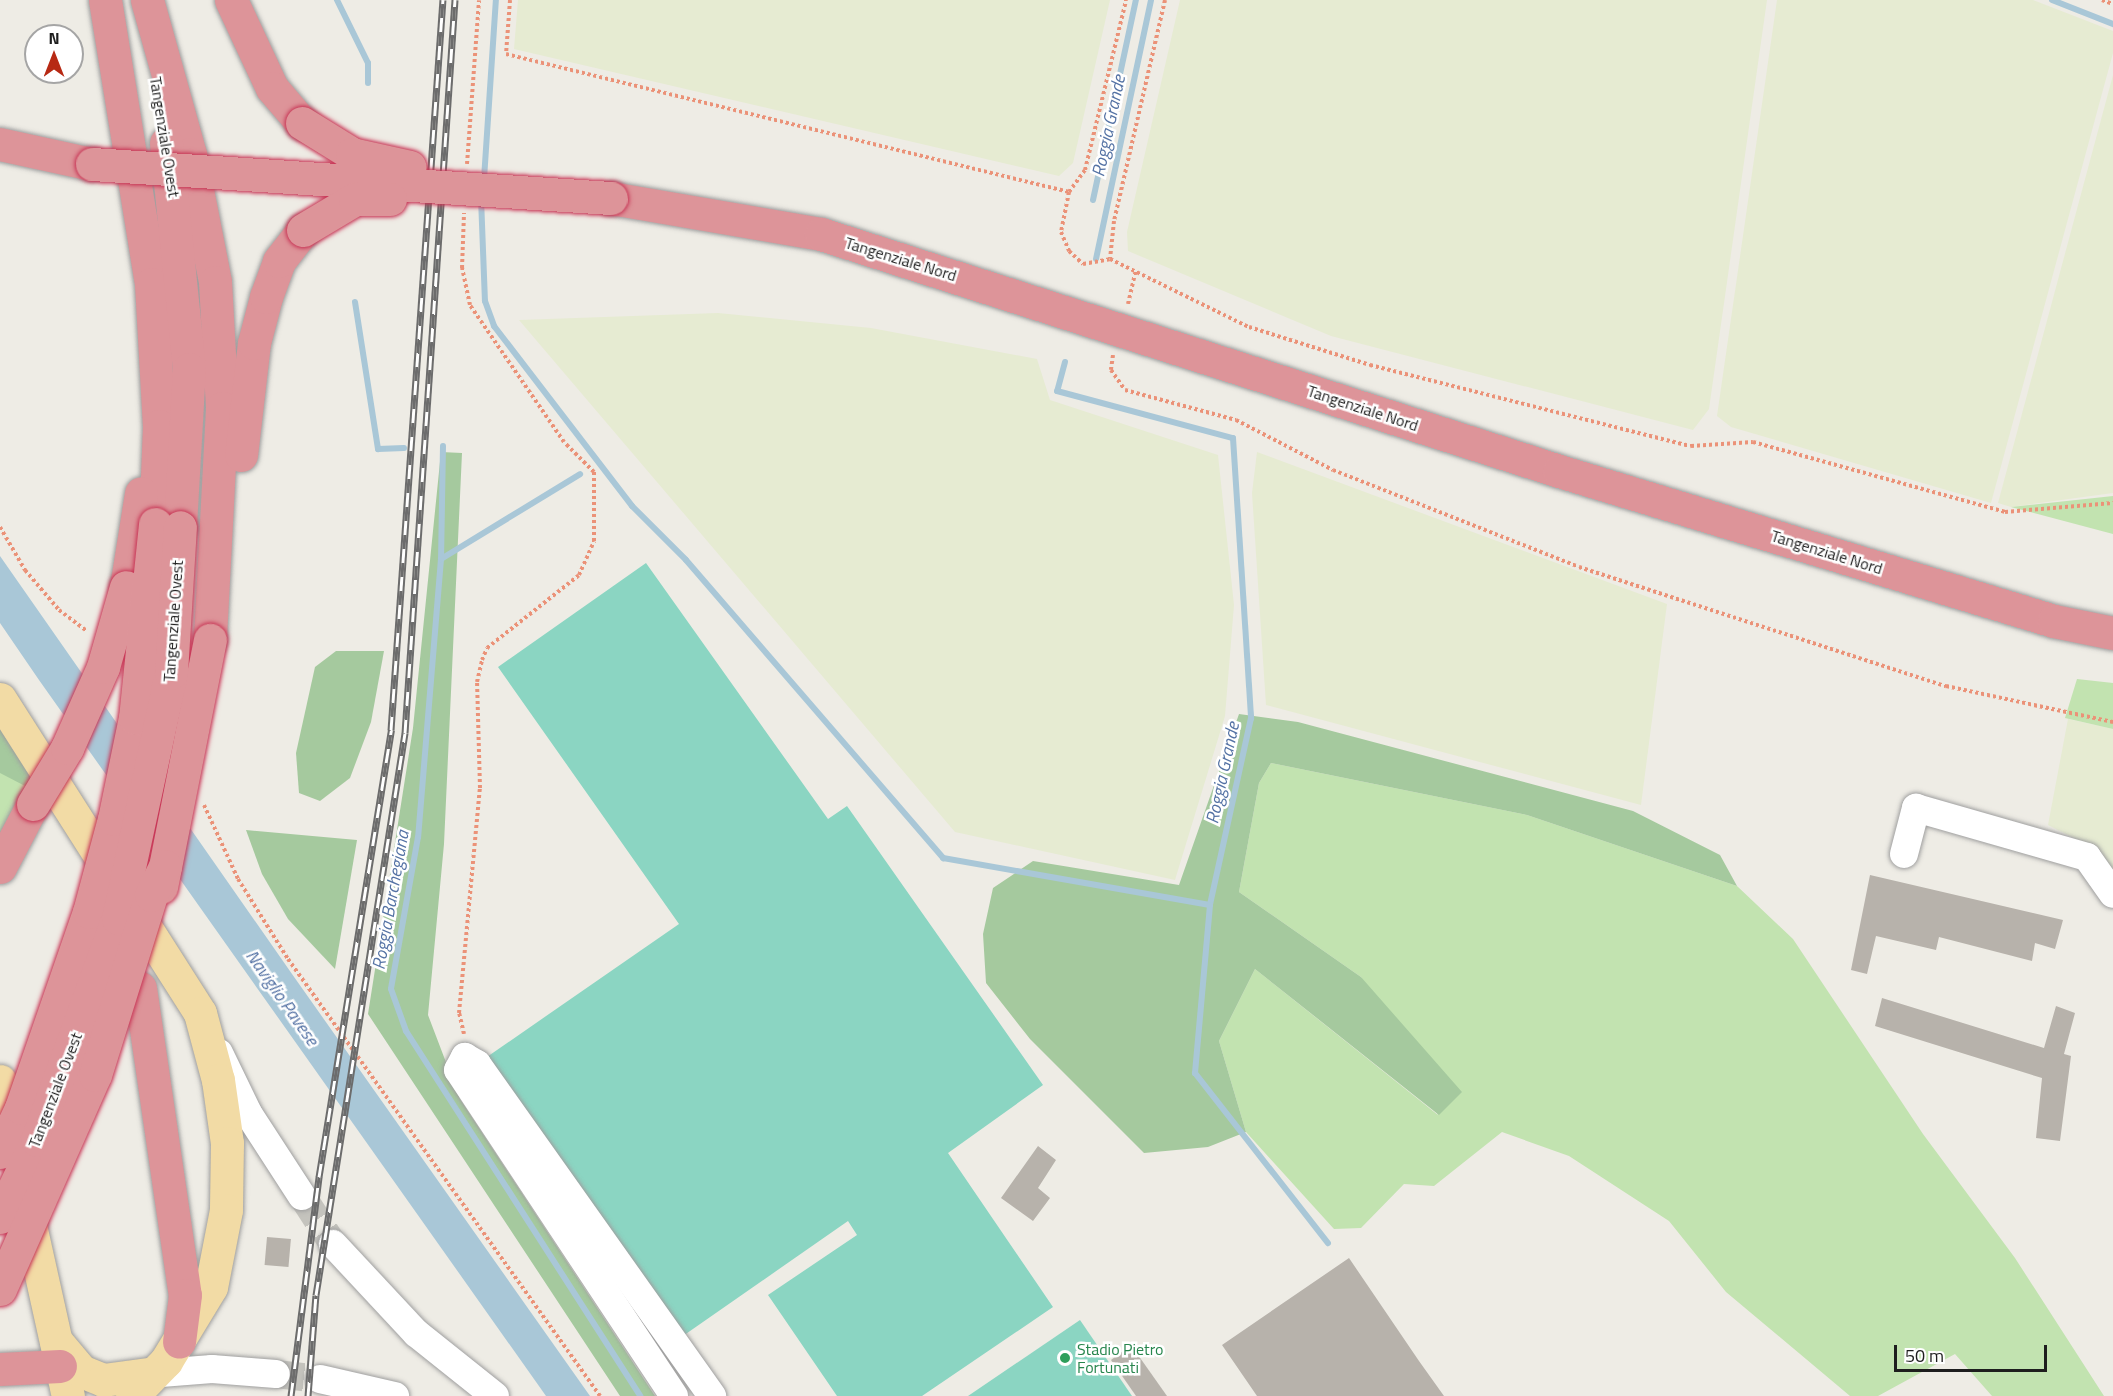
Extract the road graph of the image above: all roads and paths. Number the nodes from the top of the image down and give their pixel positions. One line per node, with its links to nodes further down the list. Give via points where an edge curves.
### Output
1 (103, 0): 19 (highway, Tangenziale Ovest, via 115,47 151,284)
2 (146, 0): 21 (highway, Tangenziale Ovest, via 177,215 189,369); 25 (highway, via 190,154 215,282 222,408)
3 (231, 0): 13 (highway, bridge, via 272,88 302,123 352,154 391,164)
4 (478, 0): 11 (path)
5 (510, 0): 12 (path, via 506,54)
6 (1126, 0): 12 (path, via 1085,170)
7 (1165, 0): 15 (path, via 1114,221)
8 (2102, 0): 9 (path)
9 (2113, 4)
10 (0, 144): 13 (highway, bridge, via 92,164)
11 (466, 174)
12 (1069, 192): 15 (path, via 1061,232 1069,251 1083,264)
13 (624, 199): 23 (highway, Tangenziale Nord, via 820,234 1559,471 2054,621); 25 (highway, bridge, via 355,199 303,230 279,261 254,343 233,543)
14 (465, 209): 34 (path, via 462,268 470,305 564,442 594,472 594,541 579,575 487,648 477,682 480,788 459,1013)
15 (1110, 259): 16 (path)
16 (1136, 270): 17 (path); 20 (path, via 1249,327 1359,362 1691,446 1753,442 2005,512)
17 (1128, 304)
18 (1114, 347): 27 (path, via 1111,370 1125,390 1236,420 1333,470 1579,567 1946,686)
19 (154, 360): 21 (highway, Tangenziale Ovest); 31 (highway, bridge, via 126,588 103,667 67,748)
20 (2113, 503)
21 (167, 525): 36 (highway, Tangenziale Ovest, bridge, via 114,819 85,923 21,1108); 38 (highway, Tangenziale Ovest, bridge, via 171,673 118,918 37,1140)
22 (0, 527): 24 (path, via 25,570 59,610)
23 (2113, 633)
24 (92, 634)
25 (210, 640): 30 (highway, bridge)
26 (5, 712): 33 (main road)
27 (2113, 722)
28 (199, 795): 50 (path, via 238,879 288,958)
29 (1904, 854): 32 (street, via 1916,808 2071,849 2098,866)
30 (165, 866): 40 (highway, bridge, via 151,895 95,1075); 41 (highway, bridge, via 140,988 185,1295)
31 (0, 867)
32 (2113, 894)
33 (200, 1013): 37 (street, via 248,1113); 41 (main road, via 218,1080 227,1143 226,1210 211,1287)
34 (465, 1057): 51 (street, via 458,1070); 52 (street, via 477,1064)
35 (0, 1081): 42 (main road)
36 (0, 1152)
37 (302, 1196)
38 (0, 1217)
39 (333, 1244): 47 (street)
40 (0, 1289)
41 (179, 1342): 46 (main road)
42 (66, 1367): 43 (highway); 46 (main road)
43 (0, 1369)
44 (276, 1374): 46 (street, via 212,1369)
45 (320, 1378): 48 (street)
46 (140, 1385)
47 (467, 1386): 49 (street)
48 (395, 1396)
49 (495, 1396)
50 (600, 1396)
51 (674, 1396)
52 (712, 1396)

